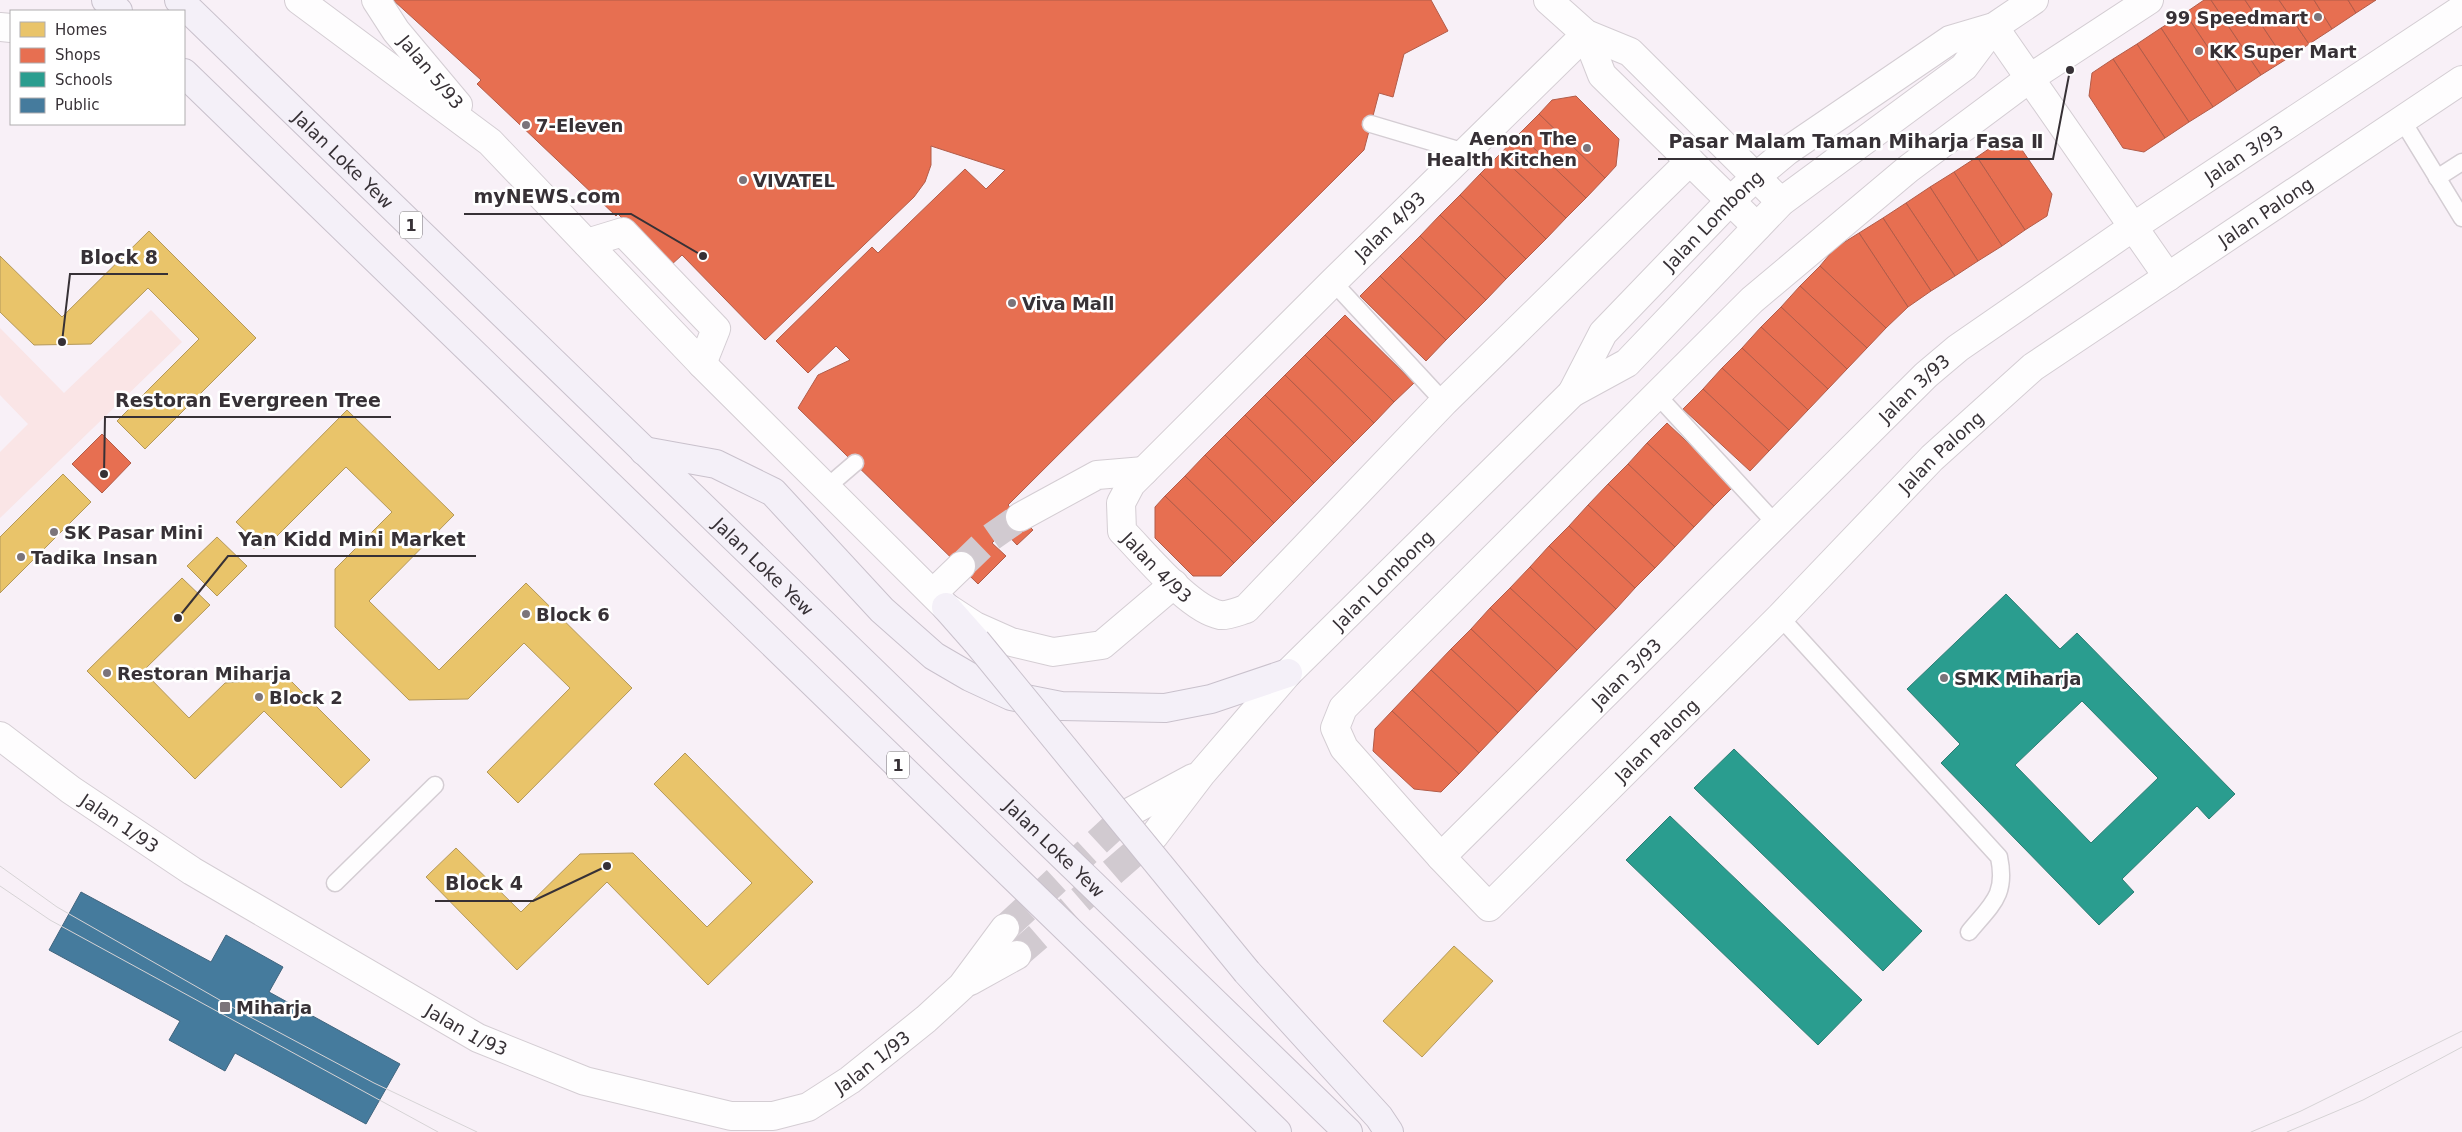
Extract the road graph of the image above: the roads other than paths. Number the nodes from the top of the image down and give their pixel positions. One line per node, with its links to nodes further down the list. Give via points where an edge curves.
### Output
1 (106, 0): 9 (highway)
2 (179, 0): 33 (highway, Jalan Loke Yew / 1)
3 (299, 0): 17 (street)
4 (376, 0): 17 (street, Jalan 5/93, via 396,31)
5 (1548, 0): 11 (street)
6 (2034, 0): 10 (street, Jalan Lombong)
7 (2150, 0): 13 (street)
8 (2462, 9): 27 (street, Jalan 3/93)
9 (117, 10)
10 (1994, 27): 13 (street); 21 (street, Jalan Lombong, via 1950,40 1787,151); 24 (street, Jalan Lombong, via 1964,67)
11 (1586, 34): 18 (street, Jalan 4/93); 19 (street, via 1602,75); 21 (street, via 1630,52)
12 (185, 74): 56 (highway, 1)
13 (2030, 78): 27 (street); 31 (street, via 1908,169 1752,300)
14 (2462, 80): 15 (street, Jalan Palong)
15 (2402, 120): 22 (lane); 28 (street, Jalan Palong)
16 (1371, 124): 18 (lane)
17 (490, 142): 36 (street, via 702,364)
18 (1465, 152): 29 (street, Jalan 4/93)
19 (1690, 161): 23 (street); 32 (street, Jalan 4/93)
20 (2462, 162): 22 (lane)
21 (1757, 176): 23 (street, Jalan Lombong); 24 (street)
22 (2438, 178): 25 (lane)
23 (1730, 201): 26 (street); 30 (street, Jalan Lombong, via 1603,333)
24 (1781, 202): 26 (street, Jalan Lombong)
25 (2462, 218)
26 (1756, 227): 30 (street, Jalan Lombong, via 1627,363)
27 (2133, 227): 28 (street); 38 (street, Jalan 3/93, via 1958,348 1926,375)
28 (2168, 277): 42 (street, Jalan Palong, via 2033,367 1932,458)
29 (1333, 282): 32 (lane); 35 (street, Jalan 4/93)
30 (1572, 393): 43 (street, Jalan Lombong)
31 (1657, 395): 38 (lane); 49 (street, via 1342,708 1335,728 1344,748)
32 (1444, 402): 40 (street, Jalan 4/93, via 1246,609 1222,616 1203,610)
33 (644, 451): 43 (highway, via 716,464 773,492 882,610 934,656 1011,696 1061,706 1165,708 1212,699); 57 (highway, Jalan Loke Yew / 1)
34 (855, 463): 36 (lane)
35 (1144, 471): 37 (street, via 1097,475); 40 (street, Jalan 4/93, via 1131,484 1121,503 1122,531)
36 (826, 488): 41 (street)
37 (1020, 517)
38 (1776, 524): 49 (street, Jalan 3/93)
39 (961, 566): 41 (street)
40 (1174, 584): 41 (street, via 1102,646 1053,652 1011,642 975,626)
41 (940, 600): 58 (highway, bridge, via 1247,972)
42 (1780, 616): 49 (street, Jalan Palong, via 1489,907); 52 (lane, via 1999,857 2003,874 2000,894)
43 (1288, 673): 45 (street, Jalan Lombong)
44 (0, 736): 55 (street, Jalan 1/93, via 71,790 192,871 478,1038 585,1082)
45 (1202, 773): 47 (street, Jalan Lombong); 48 (street, Jalan Lombong)
46 (435, 785): 50 (lane)
47 (1130, 812)
48 (1154, 836)
49 (1441, 857)
50 (335, 883)
51 (1005, 928): 54 (street)
52 (1969, 932)
53 (1017, 955): 54 (street)
54 (962, 986): 55 (street, Jalan 1/93, via 850,1080 808,1107)
55 (773, 1124)
56 (1277, 1132)
57 (1348, 1132)
58 (1389, 1132)

